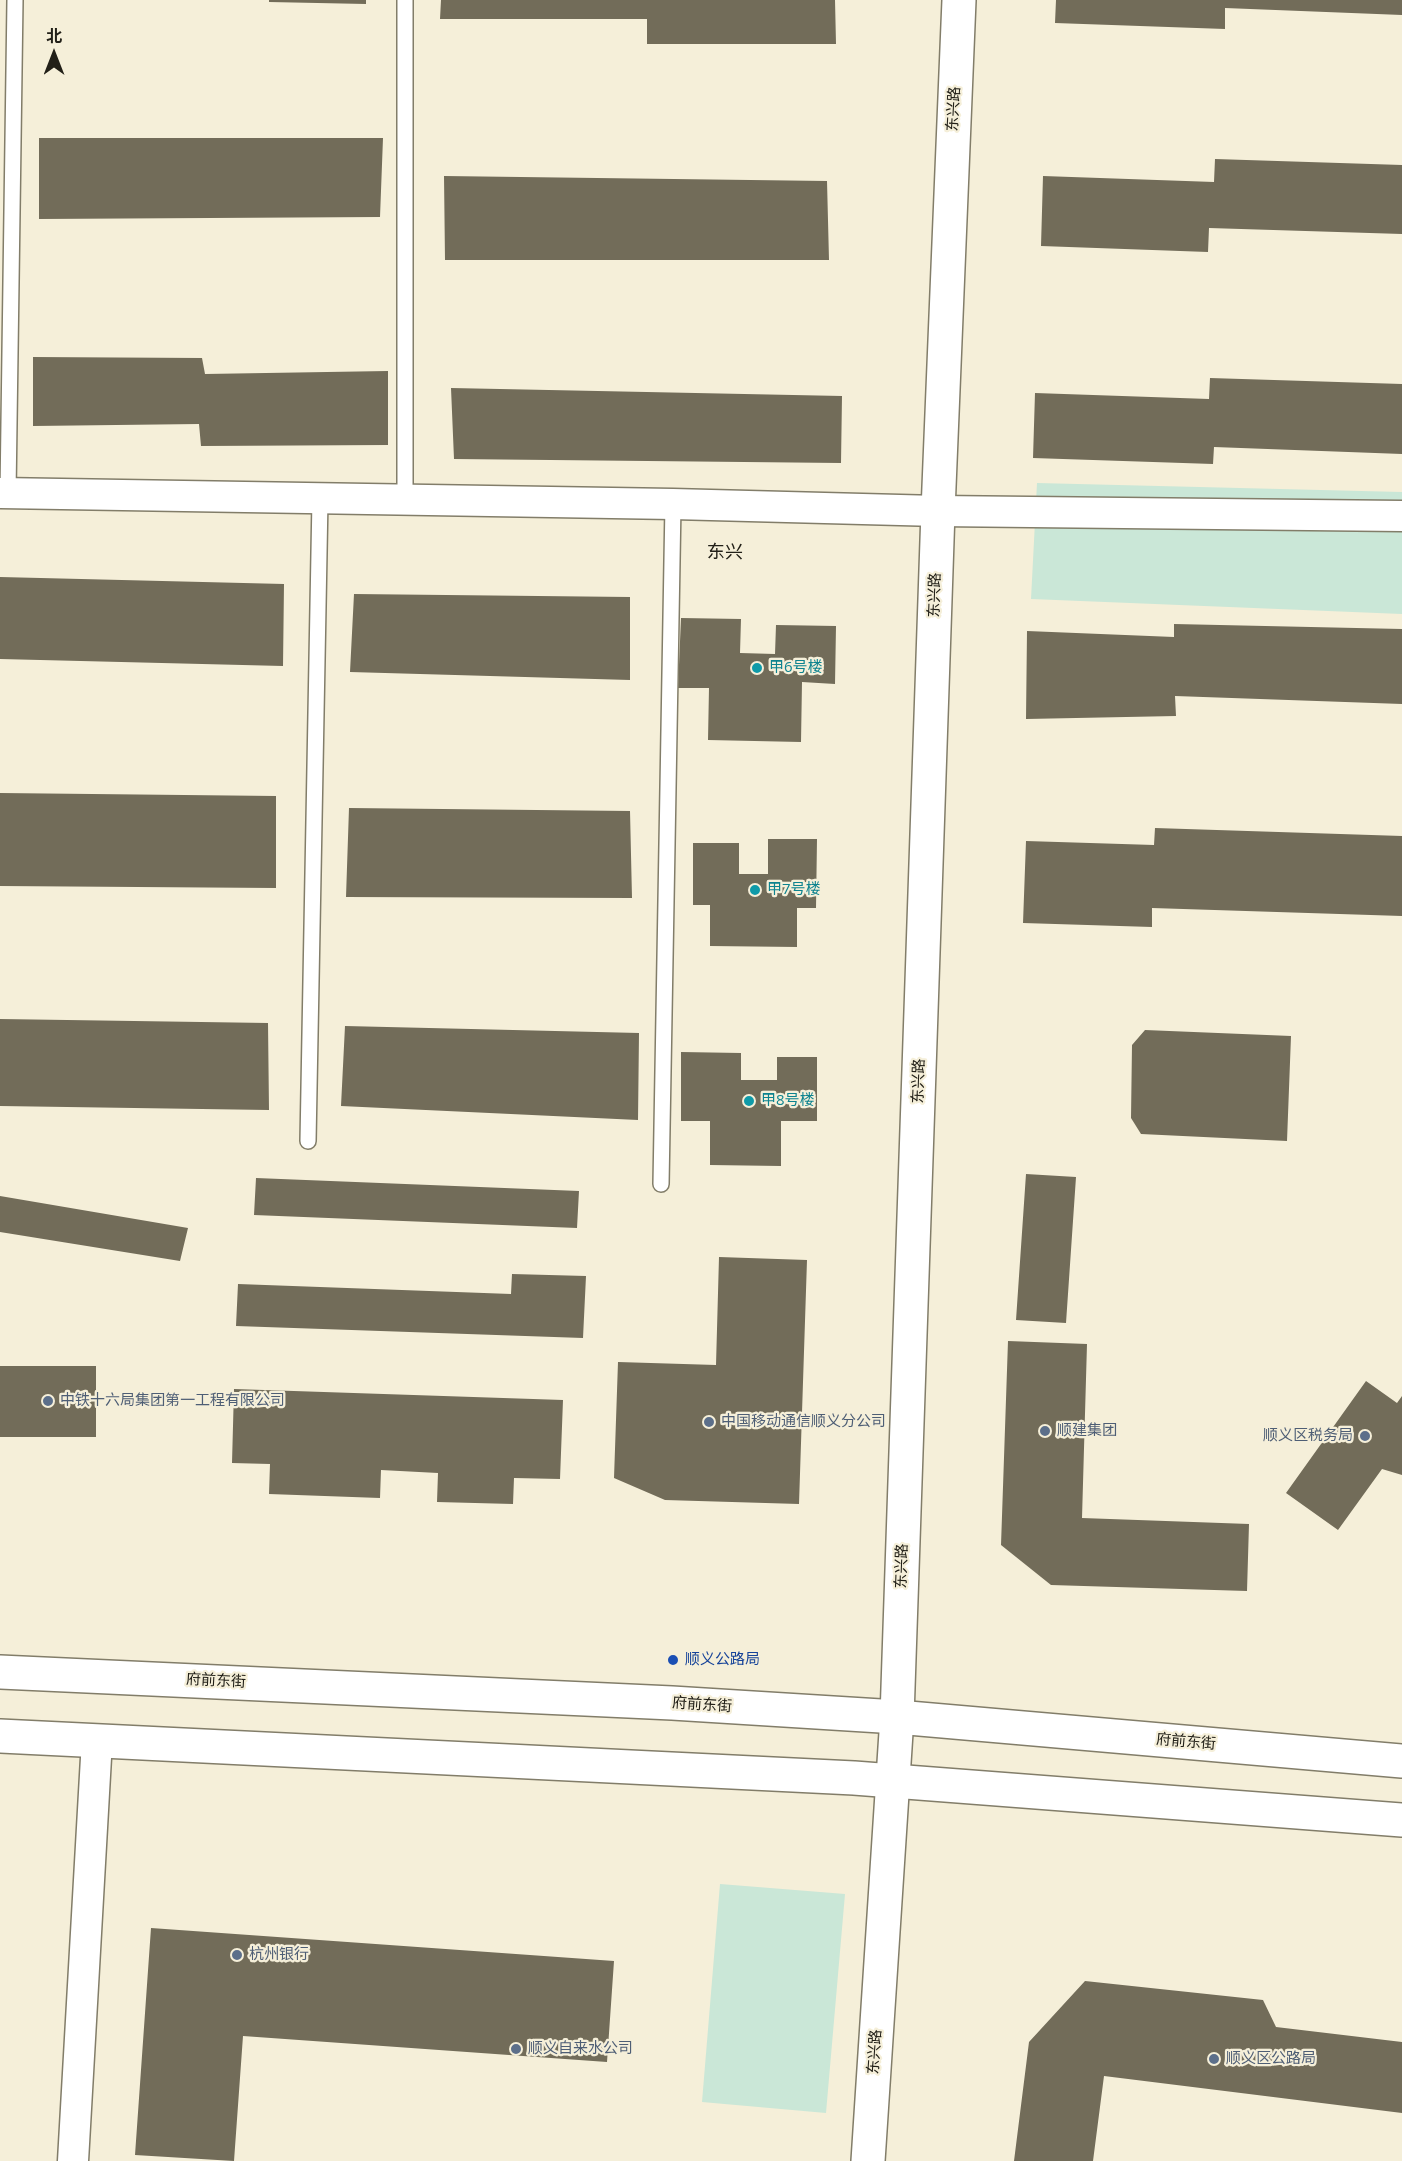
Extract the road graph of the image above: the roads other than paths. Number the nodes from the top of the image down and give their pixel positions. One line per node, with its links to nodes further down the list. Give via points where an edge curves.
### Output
1 (15, 0): 4 (lane)
2 (405, 0): 6 (lane)
3 (959, 0): 8 (main road, 东兴路)
4 (4, 493): 5 (street)
5 (320, 498): 6 (street); 10 (lane)
6 (405, 500): 7 (street)
7 (673, 504): 8 (street); 11 (lane)
8 (938, 511): 9 (street); 13 (main road, 东兴路)
9 (1402, 516)
10 (308, 1141)
11 (661, 1184)
12 (0, 1672): 13 (main road, 府前东街)
13 (897, 1717): 16 (main road, 府前东街); 17 (main road, 东兴路)
14 (0, 1736): 15 (main road)
15 (97, 1740): 17 (main road); 19 (street)
16 (1402, 1761)
17 (893, 1782): 18 (main road); 20 (main road, 东兴路)
18 (1402, 1820)
19 (73, 2161)
20 (868, 2161)

